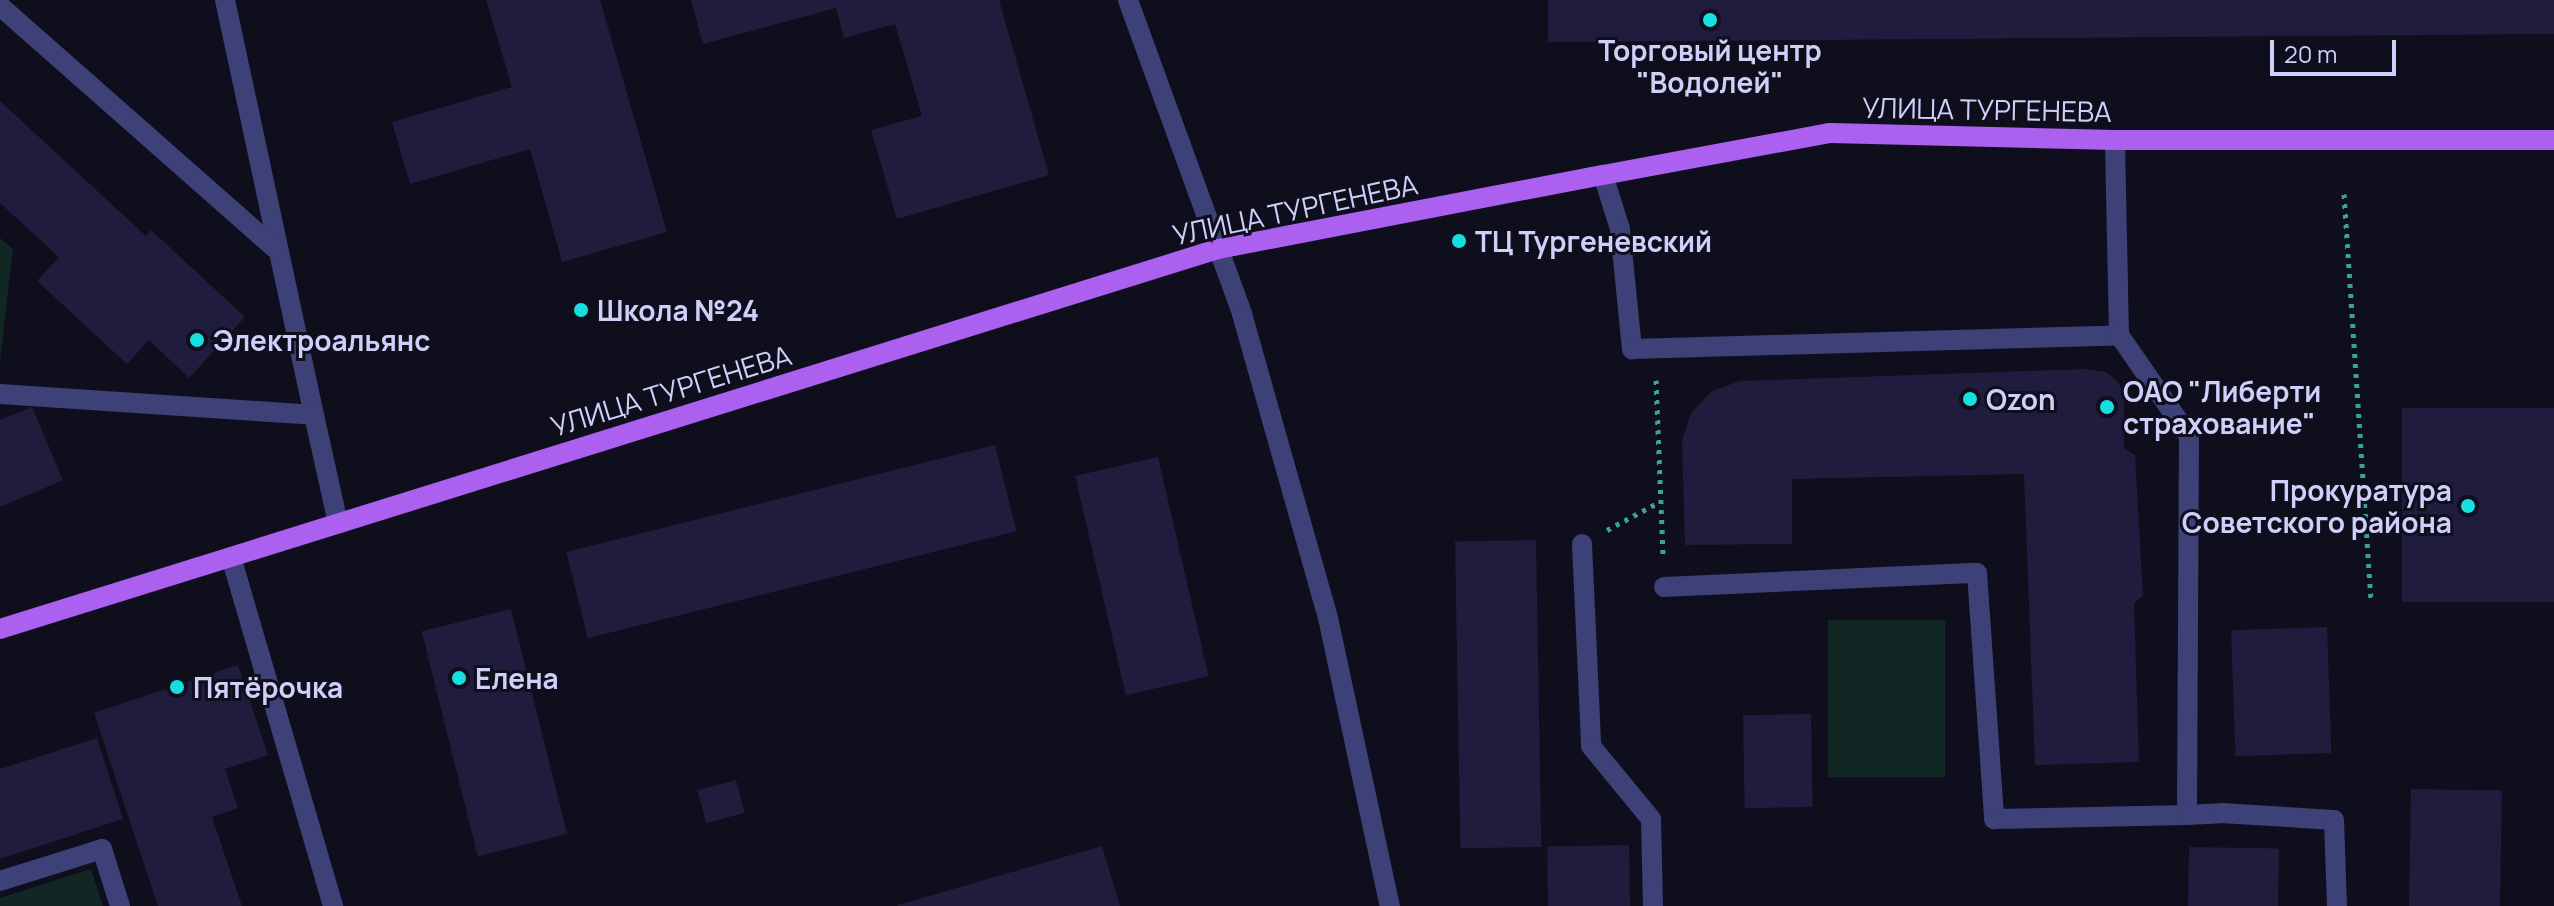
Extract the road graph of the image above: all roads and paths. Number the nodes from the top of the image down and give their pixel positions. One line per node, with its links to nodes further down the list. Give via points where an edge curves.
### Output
1 (225, 0): 8 (street)
2 (1128, 0): 9 (street)
3 (0, 6): 8 (street)
4 (2115, 140): 5 (main road, УЛИЦА ТУРГЕНЕВА); 6 (main road, УЛИЦА ТУРГЕНЕВА, via 1830,133); 10 (street)
5 (2554, 140)
6 (1603, 175): 9 (main road, УЛИЦА ТУРГЕНЕВА); 11 (street, via 1620,229 1632,349)
7 (2344, 194): 19 (path)
8 (276, 249): 13 (street)
9 (1218, 249): 15 (main road, УЛИЦА ТУРГЕНЕВА); 25 (street, via 1242,314 1328,618)
10 (2119, 335): 11 (street); 21 (street, via 2189,436)
11 (1655, 349): 14 (path)
12 (0, 394): 13 (street)
13 (314, 415): 15 (street)
14 (1661, 501): 16 (path); 18 (path)
15 (338, 523): 17 (main road, УЛИЦА ТУРГЕНЕВА)
16 (1582, 544): 26 (street, via 1591,746 1651,819)
17 (231, 557): 20 (main road, УЛИЦА ТУРГЕНЕВА); 24 (street)
18 (1664, 587): 21 (street, via 1977,573 1994,819)
19 (2371, 603)
20 (0, 629)
21 (2187, 815): 27 (street, via 2334,820)
22 (0, 881): 23 (street, via 102,849)
23 (120, 906)
24 (333, 906)
25 (1390, 906)
26 (1653, 906)
27 (2337, 906)

